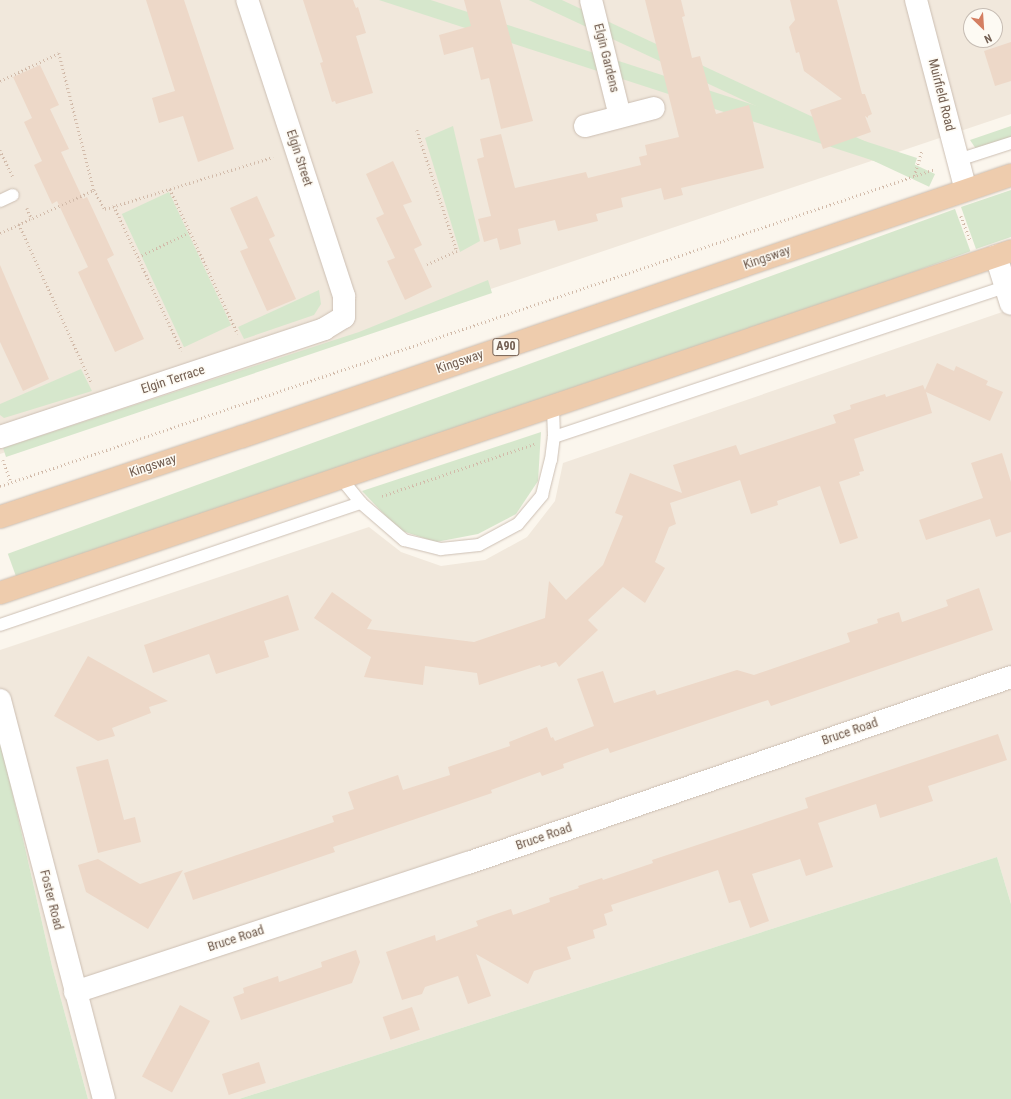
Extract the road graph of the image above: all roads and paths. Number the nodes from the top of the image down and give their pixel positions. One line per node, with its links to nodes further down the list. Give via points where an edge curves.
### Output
1 (247, 0): 10 (street, Elgin Street)
2 (591, 0): 6 (street, Elgin Gardens)
3 (916, 0): 12 (street, Muirfield Road)
4 (0, 81): 16 (path, via 59,53)
5 (654, 108): 6 (street)
6 (620, 116): 7 (street)
7 (585, 126)
8 (417, 130): 26 (path, via 457,251)
9 (1011, 143): 12 (lane)
10 (296, 150): 15 (path); 28 (street, Elgin Street, via 344,296)
11 (922, 150): 14 (path)
12 (958, 160): 14 (path); 17 (street, Muirfield Road)
13 (1011, 175): 17 (highway, Kingsway / A90)
14 (914, 176): 36 (path)
15 (170, 189): 20 (path); 22 (path)
16 (94, 190): 20 (path, via 105,210); 21 (path)
17 (960, 192): 25 (path); 39 (highway, Kingsway / A90)
18 (13, 194): 19 (lane)
19 (0, 200)
20 (114, 206): 24 (path)
21 (19, 224): 23 (path); 31 (path)
22 (190, 232): 24 (path); 29 (path)
23 (0, 233)
24 (138, 257): 30 (path)
25 (995, 257): 27 (street); 32 (highway)
26 (426, 265)
27 (1009, 292): 33 (lane)
28 (344, 317): 29 (street, Elgin Terrace, via 324,329)
29 (248, 355): 30 (street, Elgin Terrace)
30 (193, 373): 31 (street, Elgin Terrace)
31 (101, 404): 34 (street, Elgin Terrace)
32 (553, 406): 33 (lane); 35 (highway)
33 (554, 437): 38 (path); 38 (lane, via 542,495 518,524 480,545 441,549 404,540)
34 (1, 447): 36 (path)
35 (340, 477): 38 (lane); 40 (highway)
36 (11, 482): 37 (path)
37 (0, 486)
38 (361, 503): 41 (lane)
39 (0, 517)
40 (0, 593)
41 (0, 625)
42 (1011, 677): 44 (street, Bruce Road, via 468,863)
43 (0, 700): 44 (street, Foster Road)
44 (75, 992): 45 (street, Foster Road)
45 (104, 1099)

